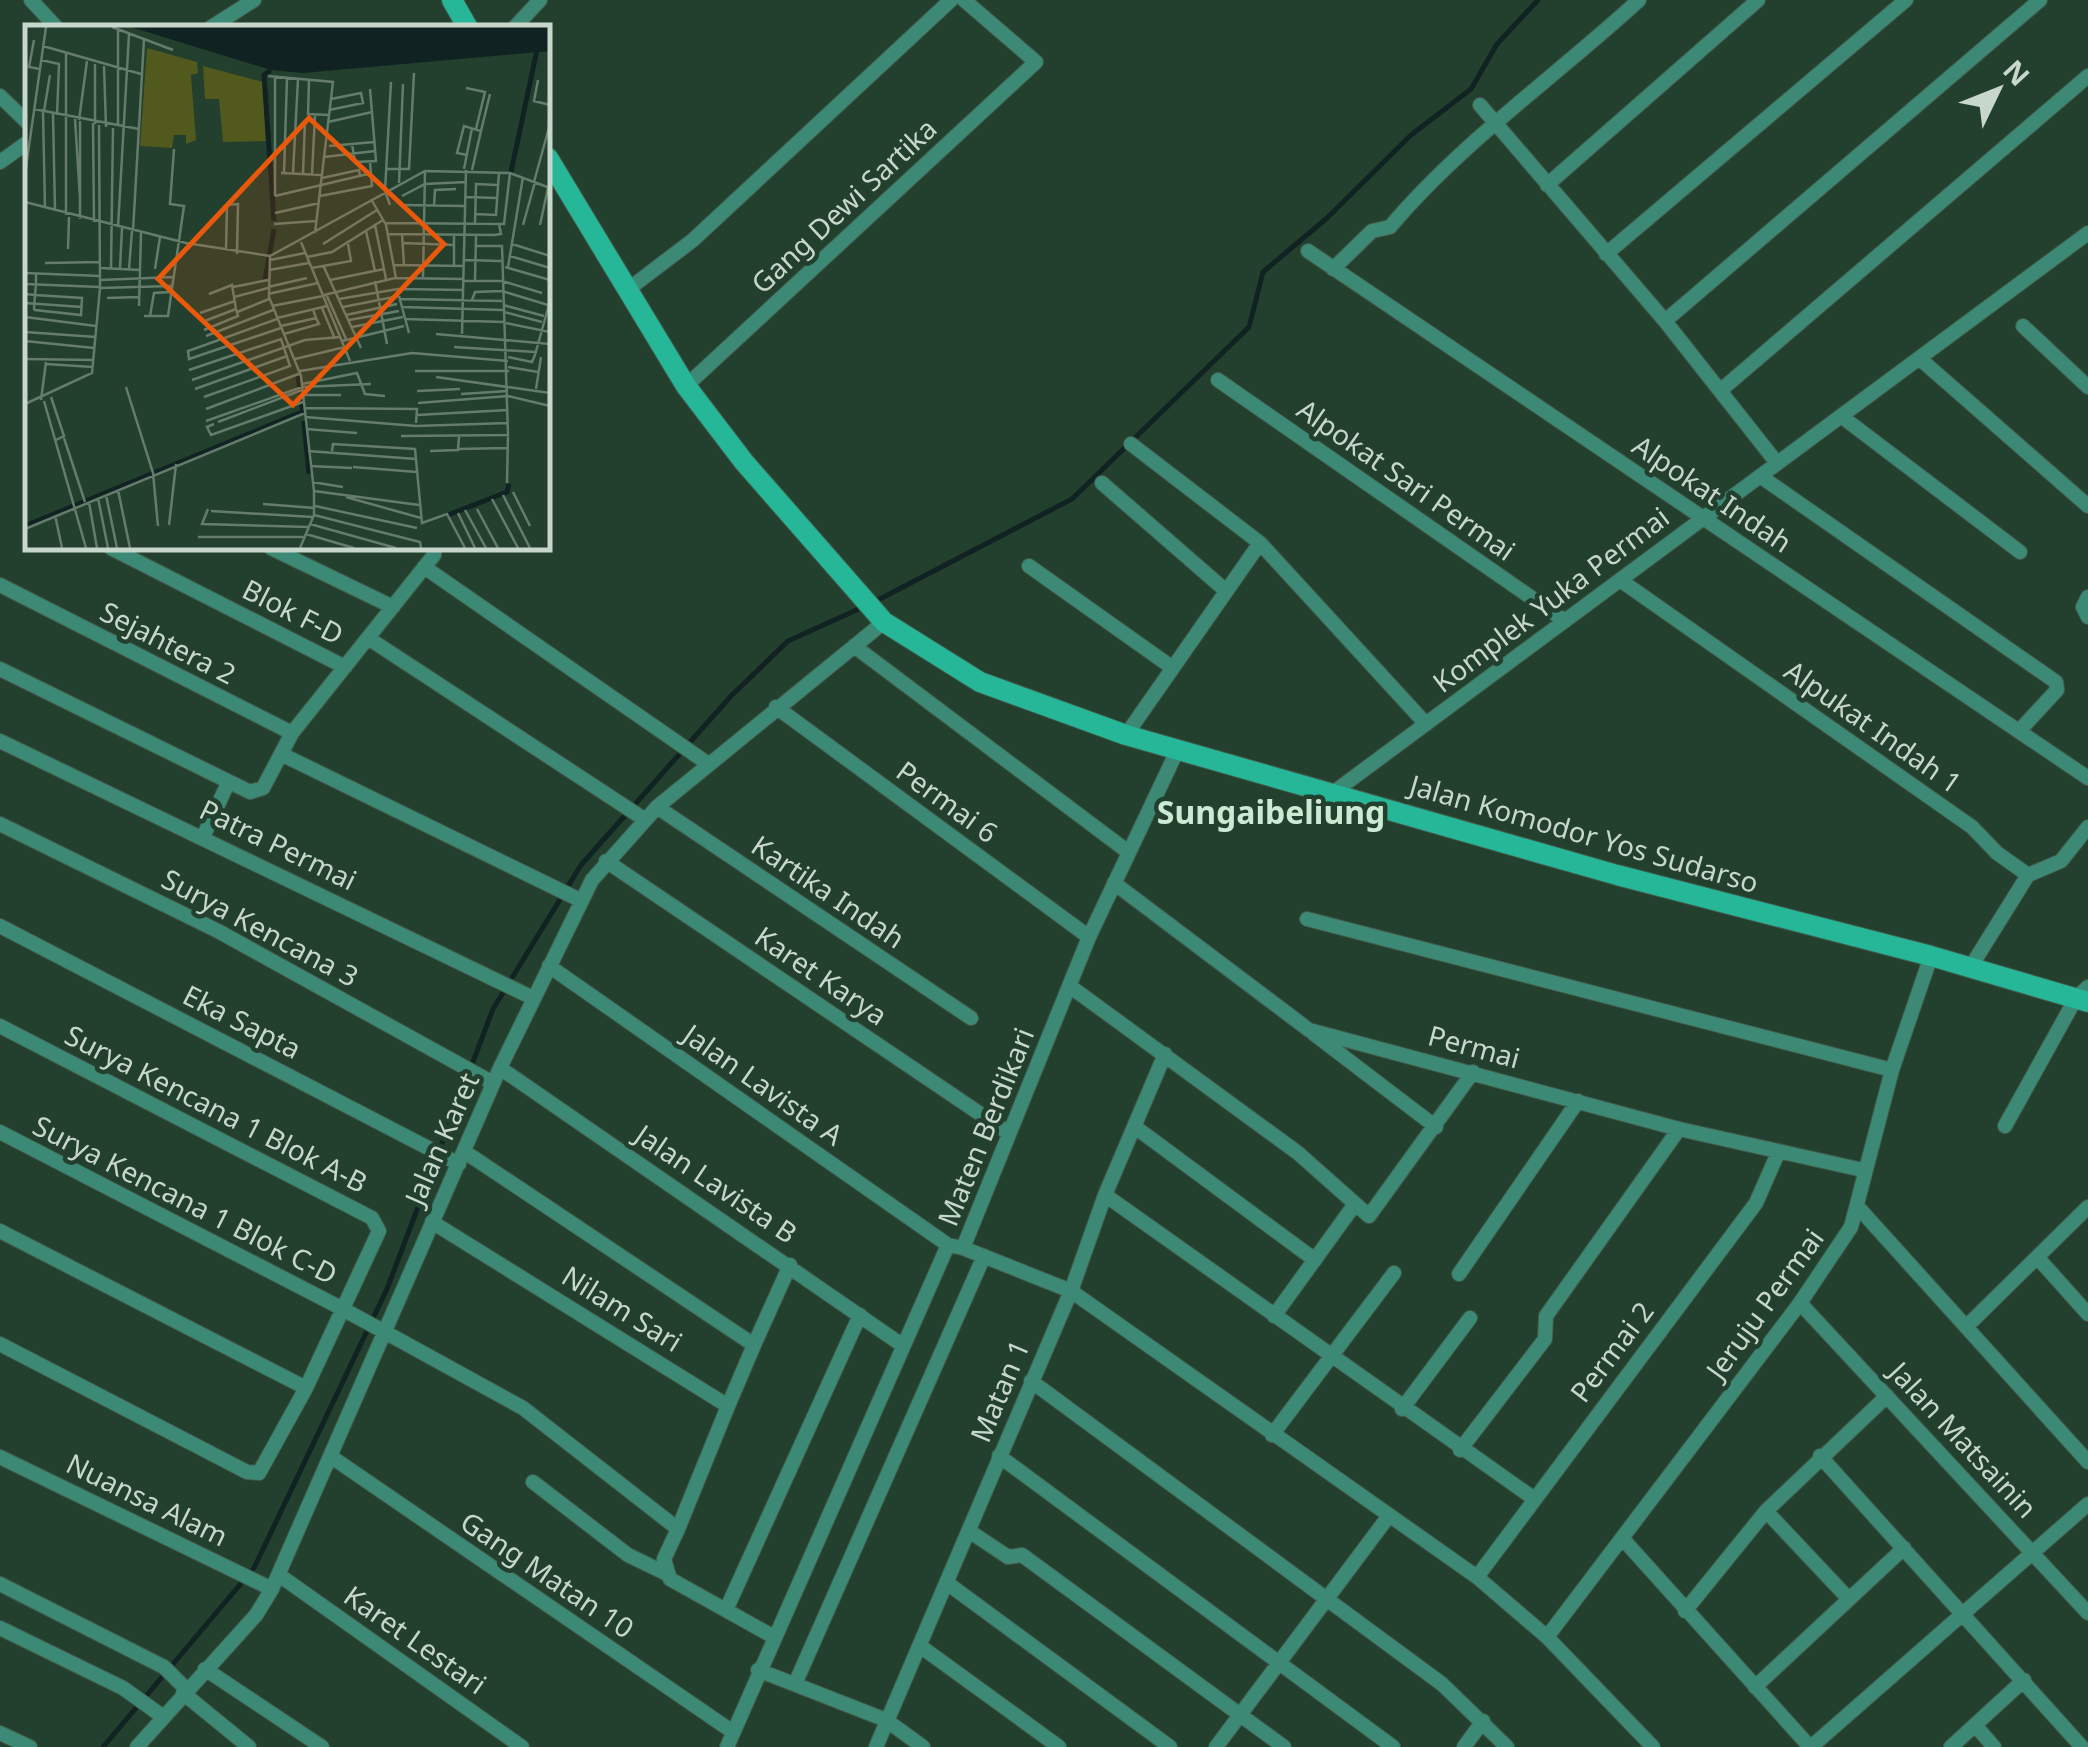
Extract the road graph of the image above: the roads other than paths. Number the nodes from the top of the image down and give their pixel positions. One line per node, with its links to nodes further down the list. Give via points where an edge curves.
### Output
1 (31, 0): 11 (street)
2 (254, 0): 12 (street)
3 (452, 0): 13 (street)
4 (540, 0): 14 (street)
5 (951, 0): 28 (street, via 693,240)
6 (964, 0): 33 (street, Gang Dewi Sartika, via 1036,62)
7 (1639, 0): 19 (street)
8 (1758, 0): 23 (street)
9 (1906, 0): 26 (street)
10 (2040, 0): 29 (street)
11 (54, 25)
12 (215, 25)
13 (466, 25)
14 (517, 25)
15 (2088, 76): 35 (street)
16 (0, 96): 18 (street)
17 (1480, 106): 19 (street)
18 (25, 120)
19 (1494, 123): 23 (street); 27 (street, via 1390,227 1372,231)
20 (25, 144): 22 (street)
21 (550, 161): 28 (street, Jalan Komodor Yos Sudarso)
22 (0, 162)
23 (1547, 185): 26 (street)
24 (2088, 233): 31 (street, Komplek Yuka Permai)
25 (1308, 250): 27 (street, Alpokat Indah)
26 (1606, 254): 29 (street)
27 (1333, 269): 42 (street, Alpokat Indah)
28 (626, 291): 33 (street, Jalan Komodor Yos Sudarso)
29 (1665, 322): 35 (street)
30 (2023, 326): 34 (street)
31 (1919, 358): 36 (street, Komplek Yuka Permai); 41 (street)
32 (1218, 380): 56 (street, Alpokat Sari Permai)
33 (686, 386): 57 (street, Jalan Komodor Yos Sudarso)
34 (2088, 387)
35 (1721, 390): 38 (street)
36 (1842, 416): 38 (street, Komplek Yuka Permai); 47 (street)
37 (1131, 444): 43 (street)
38 (1777, 463): 39 (street, Komplek Yuka Permai)
39 (1760, 476): 42 (street, Komplek Yuka Permai); 65 (street, via 2056,682 2057,690)
40 (1102, 484): 52 (street)
41 (2088, 506)
42 (1703, 518): 50 (street, Komplek Yuka Permai); 65 (street, Alpokat Indah)
43 (1260, 542): 52 (street); 64 (street)
44 (115, 550): 61 (street, Blok F-D)
45 (275, 550): 54 (street)
46 (433, 550): 49 (street)
47 (2020, 552)
48 (1029, 566): 60 (street)
49 (424, 567): 54 (street); 71 (street)
50 (1620, 580): 56 (street, Komplek Yuka Permai); 82 (street, Alpukat Indah 1, via 1972,826)
51 (0, 585): 66 (street, Sejahtera 2)
52 (1225, 590): 60 (street)
53 (2088, 597): 55 (street)
54 (393, 606): 58 (street)
55 (2088, 617)
56 (1565, 620): 64 (street, Komplek Yuka Permai)
57 (883, 621): 59 (street, Jalan Karet); 67 (street, Jalan Komodor Yos Sudarso, via 980,682)
58 (368, 638): 61 (street); 76 (street)
59 (854, 646): 63 (street, Jalan Karet); 80 (street)
60 (1170, 666): 67 (street)
61 (345, 667): 66 (street)
62 (0, 669): 73 (street)
63 (776, 707): 71 (street, Jalan Karet); 87 (street, Permai 6)
64 (1426, 724): 74 (street, Komplek Yuka Permai)
65 (2020, 730): 72 (street, Alpokat Indah)
66 (292, 733): 70 (street)
67 (1126, 735): 69 (street, Jalan Komodor Yos Sudarso)
68 (0, 741): 79 (street, Patra Permai)
69 (1178, 749): 74 (street, Jalan Komodor Yos Sudarso); 80 (street, Maten Berdikari)
70 (282, 754): 73 (street, via 257,792); 84 (street)
71 (703, 758): 75 (street, Jalan Karet)
72 (2088, 778)
73 (228, 783): 79 (street)
74 (1334, 792): 88 (street, Jalan Komodor Yos Sudarso, via 1617,875)
75 (658, 806): 76 (street, Jalan Karet); 94 (street, Kartika Indah)
76 (642, 818): 81 (street, Jalan Karet)
77 (0, 824): 100 (street, Surya Kencana 3)
78 (2088, 827): 82 (street, via 2061,861)
79 (203, 837): 92 (street, Patra Permai)
80 (1127, 852): 83 (street, Maten Berdikari)
81 (606, 861): 84 (street, Jalan Karet); 107 (street, Karet Karya)
82 (2028, 875): 90 (street)
83 (1114, 883): 87 (street, Maten Berdikari); 96 (street, Permai)
84 (576, 898): 89 (street, Jalan Karet)
85 (1307, 919): 98 (street)
86 (0, 926): 109 (street, Eka Sapta)
87 (1089, 937): 91 (street, Maten Berdikari)
88 (1931, 956): 90 (street, Jalan Komodor Yos Sudarso); 98 (street, Jeruju Permai)
89 (549, 966): 92 (street, Jalan Karet); 117 (street, Jalan Lavista A)
90 (1970, 968): 93 (street, Jalan Komodor Yos Sudarso)
91 (1072, 987): 97 (street); 107 (street, Maten Berdikari)
92 (529, 996): 100 (street, Jalan Karet)
93 (2084, 996): 102 (street)
94 (971, 1018)
95 (0, 1026): 126 (street, Surya Kencana 1 Blok A-B, via 372,1218 378,1236)
96 (1310, 1030): 99 (street, Permai); 104 (street)
97 (1165, 1054): 103 (street, Matan 1); 112 (street)
98 (1892, 1070): 110 (street, Jeruju Permai)
99 (1473, 1072): 101 (street, Permai); 104 (street)
100 (492, 1077): 109 (street, Jalan Karet); 121 (street, Jalan Lavista B)
101 (1578, 1101): 105 (street, Permai); 123 (street)
102 (2005, 1126)
103 (1134, 1127): 111 (street, Matan 1); 120 (street)
104 (1436, 1128): 112 (street, via 1369,1216)
105 (1679, 1130): 108 (street, Permai); 143 (street, via 1546,1316 1546,1339)
106 (0, 1132): 126 (street, Surya Kencana 1 Blok C-D)
107 (1007, 1132): 117 (street, Maten Berdikari)
108 (1778, 1153): 110 (street, Permai); 150 (street, Permai 2, via 1756,1203)
109 (459, 1158): 115 (street, Jalan Karet); 134 (street, Eka Sapta)
110 (1863, 1170): 113 (street, Jeruju Permai)
111 (1106, 1195): 124 (street, Matan 1); 129 (street)
112 (1356, 1204): 120 (street)
113 (1857, 1206): 125 (street, Jeruju Permai, via 1851,1227); 131 (street)
114 (2088, 1208): 119 (street)
115 (432, 1222): 132 (street, Jalan Karet); 140 (street, Nilam Sari)
116 (0, 1232): 138 (street)
117 (956, 1247): 118 (street, Jalan Lavista A); 135 (street, Maten Berdikari)
118 (984, 1256): 124 (street, Jalan Lavista A); 178 (street)
119 (2036, 1257): 127 (street); 131 (street)
120 (1315, 1260): 129 (street)
121 (790, 1265): 128 (street, Jalan Lavista B); 134 (street)
122 (1394, 1274): 136 (street)
123 (1459, 1274)
124 (1071, 1291): 137 (street, Matan 1); 142 (street, Jalan Lavista A)
125 (1800, 1303): 139 (street, Jalan Matsainin); 156 (street, Jeruju Permai)
126 (344, 1310): 132 (street, Surya Kencana 1 Blok C-D); 138 (street, Surya Kencana 1 Blok A-B)
127 (2088, 1314)
128 (860, 1315): 135 (street, Jalan Lavista B); 166 (street)
129 (1274, 1316): 136 (street)
130 (1470, 1318): 141 (street)
131 (1968, 1325): 148 (street)
132 (381, 1329): 147 (street, Jalan Karet); 154 (street, Surya Kencana 1 Blok C-D, via 524,1408)
133 (0, 1344): 138 (street, Surya Kencana 1 Blok A-B, via 246,1472 266,1466)
134 (754, 1345): 140 (street)
135 (902, 1345): 171 (street, Maten Berdikari)
136 (1331, 1357): 141 (street); 142 (street)
137 (1031, 1381): 145 (street, Matan 1); 165 (street)
138 (306, 1388)
139 (1887, 1396): 146 (street); 158 (street, Jalan Matsainin)
140 (728, 1406): 154 (street)
141 (1402, 1409): 143 (street)
142 (1272, 1435): 153 (street, Jalan Lavista A)
143 (1460, 1450): 150 (street)
144 (0, 1456): 161 (street, Nuansa Alam)
145 (999, 1456): 155 (street, Matan 1); 174 (street)
146 (1820, 1456): 152 (street); 157 (street)
147 (333, 1458): 161 (street, Jalan Karet); 187 (street, Gang Matan 10)
148 (2088, 1462)
149 (532, 1482): 159 (street, via 628,1556)
150 (1533, 1498): 160 (street, Permai 2)
151 (2088, 1504): 158 (street)
152 (1766, 1512): 164 (street); 167 (street)
153 (1388, 1517): 160 (street, Jalan Lavista A); 165 (street)
154 (678, 1529): 159 (street)
155 (968, 1530): 162 (street, Matan 1); 182 (street, via 1008,1557 1022,1555)
156 (1622, 1538): 167 (street); 172 (street, Jeruju Permai)
157 (1904, 1548): 164 (street); 168 (street)
158 (2033, 1552): 168 (street); 169 (street, Jalan Matsainin)
159 (665, 1572): 166 (street)
160 (1478, 1577): 172 (street, Jalan Lavista A)
161 (272, 1583): 175 (street, Jalan Karet, via 256,1615); 192 (street, Karet Lestari)
162 (946, 1583): 173 (street, Matan 1); 196 (street)
163 (0, 1584): 180 (street, via 164,1667)
164 (1847, 1597): 179 (street)
165 (1326, 1600): 174 (street); 184 (street)
166 (726, 1610): 171 (street)
167 (1686, 1611): 179 (street)
168 (1964, 1613): 177 (street); 203 (street)
169 (2088, 1613)
170 (0, 1628): 181 (street, via 123,1688)
171 (774, 1636): 176 (street, Maten Berdikari)
172 (1547, 1636): 202 (street, Jalan Lavista A)
173 (920, 1646): 183 (street, Matan 1); 195 (street)
174 (1278, 1663): 182 (street); 199 (street)
175 (205, 1669): 180 (street, Jalan Karet); 191 (street)
176 (758, 1670): 178 (street); 187 (street, Maten Berdikari)
177 (2024, 1680): 185 (street); 206 (street)
178 (795, 1684): 183 (street)
179 (1756, 1687): 203 (street)
180 (184, 1688): 181 (street, Jalan Karet); 190 (street)
181 (157, 1713): 189 (street, Jalan Karet)
182 (1240, 1714): 197 (street); 198 (street)
183 (886, 1720): 193 (street, Matan 1); 194 (street)
184 (1484, 1721): 200 (street); 201 (street)
185 (1975, 1725): 204 (street); 205 (street)
186 (0, 1733): 188 (street)
187 (730, 1740)
188 (30, 1747)
189 (138, 1747)
190 (249, 1747)
191 (322, 1747)
192 (522, 1747)
193 (876, 1747)
194 (923, 1747)
195 (1059, 1747)
196 (1170, 1747)
197 (1216, 1747)
198 (1284, 1747)
199 (1393, 1747)
200 (1464, 1747)
201 (1507, 1747)
202 (1653, 1747)
203 (1810, 1747)
204 (1951, 1747)
205 (1994, 1747)
206 (2082, 1747)

